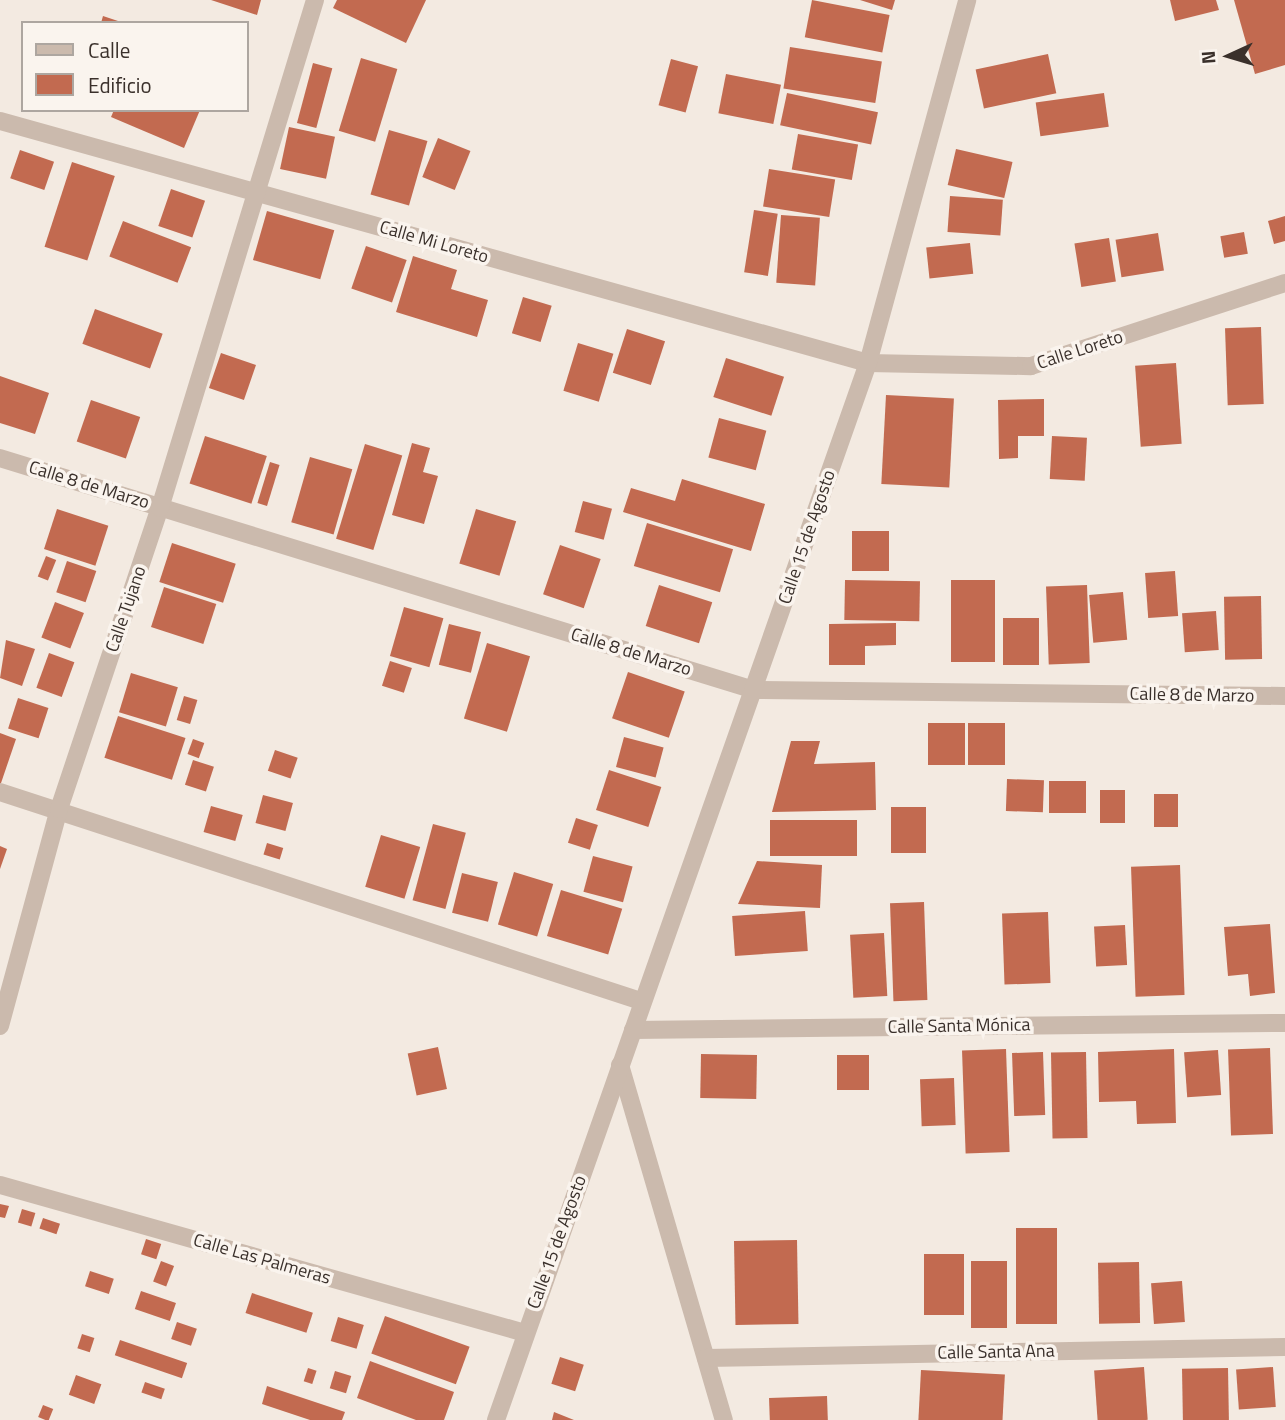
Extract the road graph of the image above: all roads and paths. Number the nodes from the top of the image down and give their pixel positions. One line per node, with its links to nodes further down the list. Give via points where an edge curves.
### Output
1 (315, 0): 4 (street, Calle Tujano)
2 (967, 0): 6 (street, Calle 15 de Agosto)
3 (0, 121): 4 (street, Calle Mi Loreto)
4 (256, 192): 6 (street, Calle Mi Loreto); 8 (street, Calle Tujano)
5 (1285, 283): 6 (street, Calle Loreto, via 1031,366)
6 (867, 363): 9 (street, Calle 15 de Agosto)
7 (0, 458): 8 (street, Calle 8 de Marzo)
8 (160, 508): 9 (street, Calle 8 de Marzo); 12 (street, Calle Tujano)
9 (754, 690): 10 (street, Calle 8 de Marzo); 13 (street, Calle 15 de Agosto)
10 (1285, 696)
11 (0, 792): 12 (street)
12 (59, 809): 13 (street); 15 (street, Calle Tujano)
13 (641, 1001): 16 (street, Calle 15 de Agosto)
14 (1285, 1023): 16 (street, Calle Santa Mónica)
15 (0, 1026)
16 (633, 1030): 17 (street, Calle 15 de Agosto)
17 (620, 1065): 19 (street, Calle 15 de Agosto); 21 (street)
18 (0, 1185): 19 (street, Calle Las Palmeras)
19 (525, 1333): 22 (street, Calle 15 de Agosto)
20 (1285, 1347): 21 (street, Calle Santa Ana)
21 (706, 1358): 23 (street)
22 (496, 1420)
23 (724, 1420)

